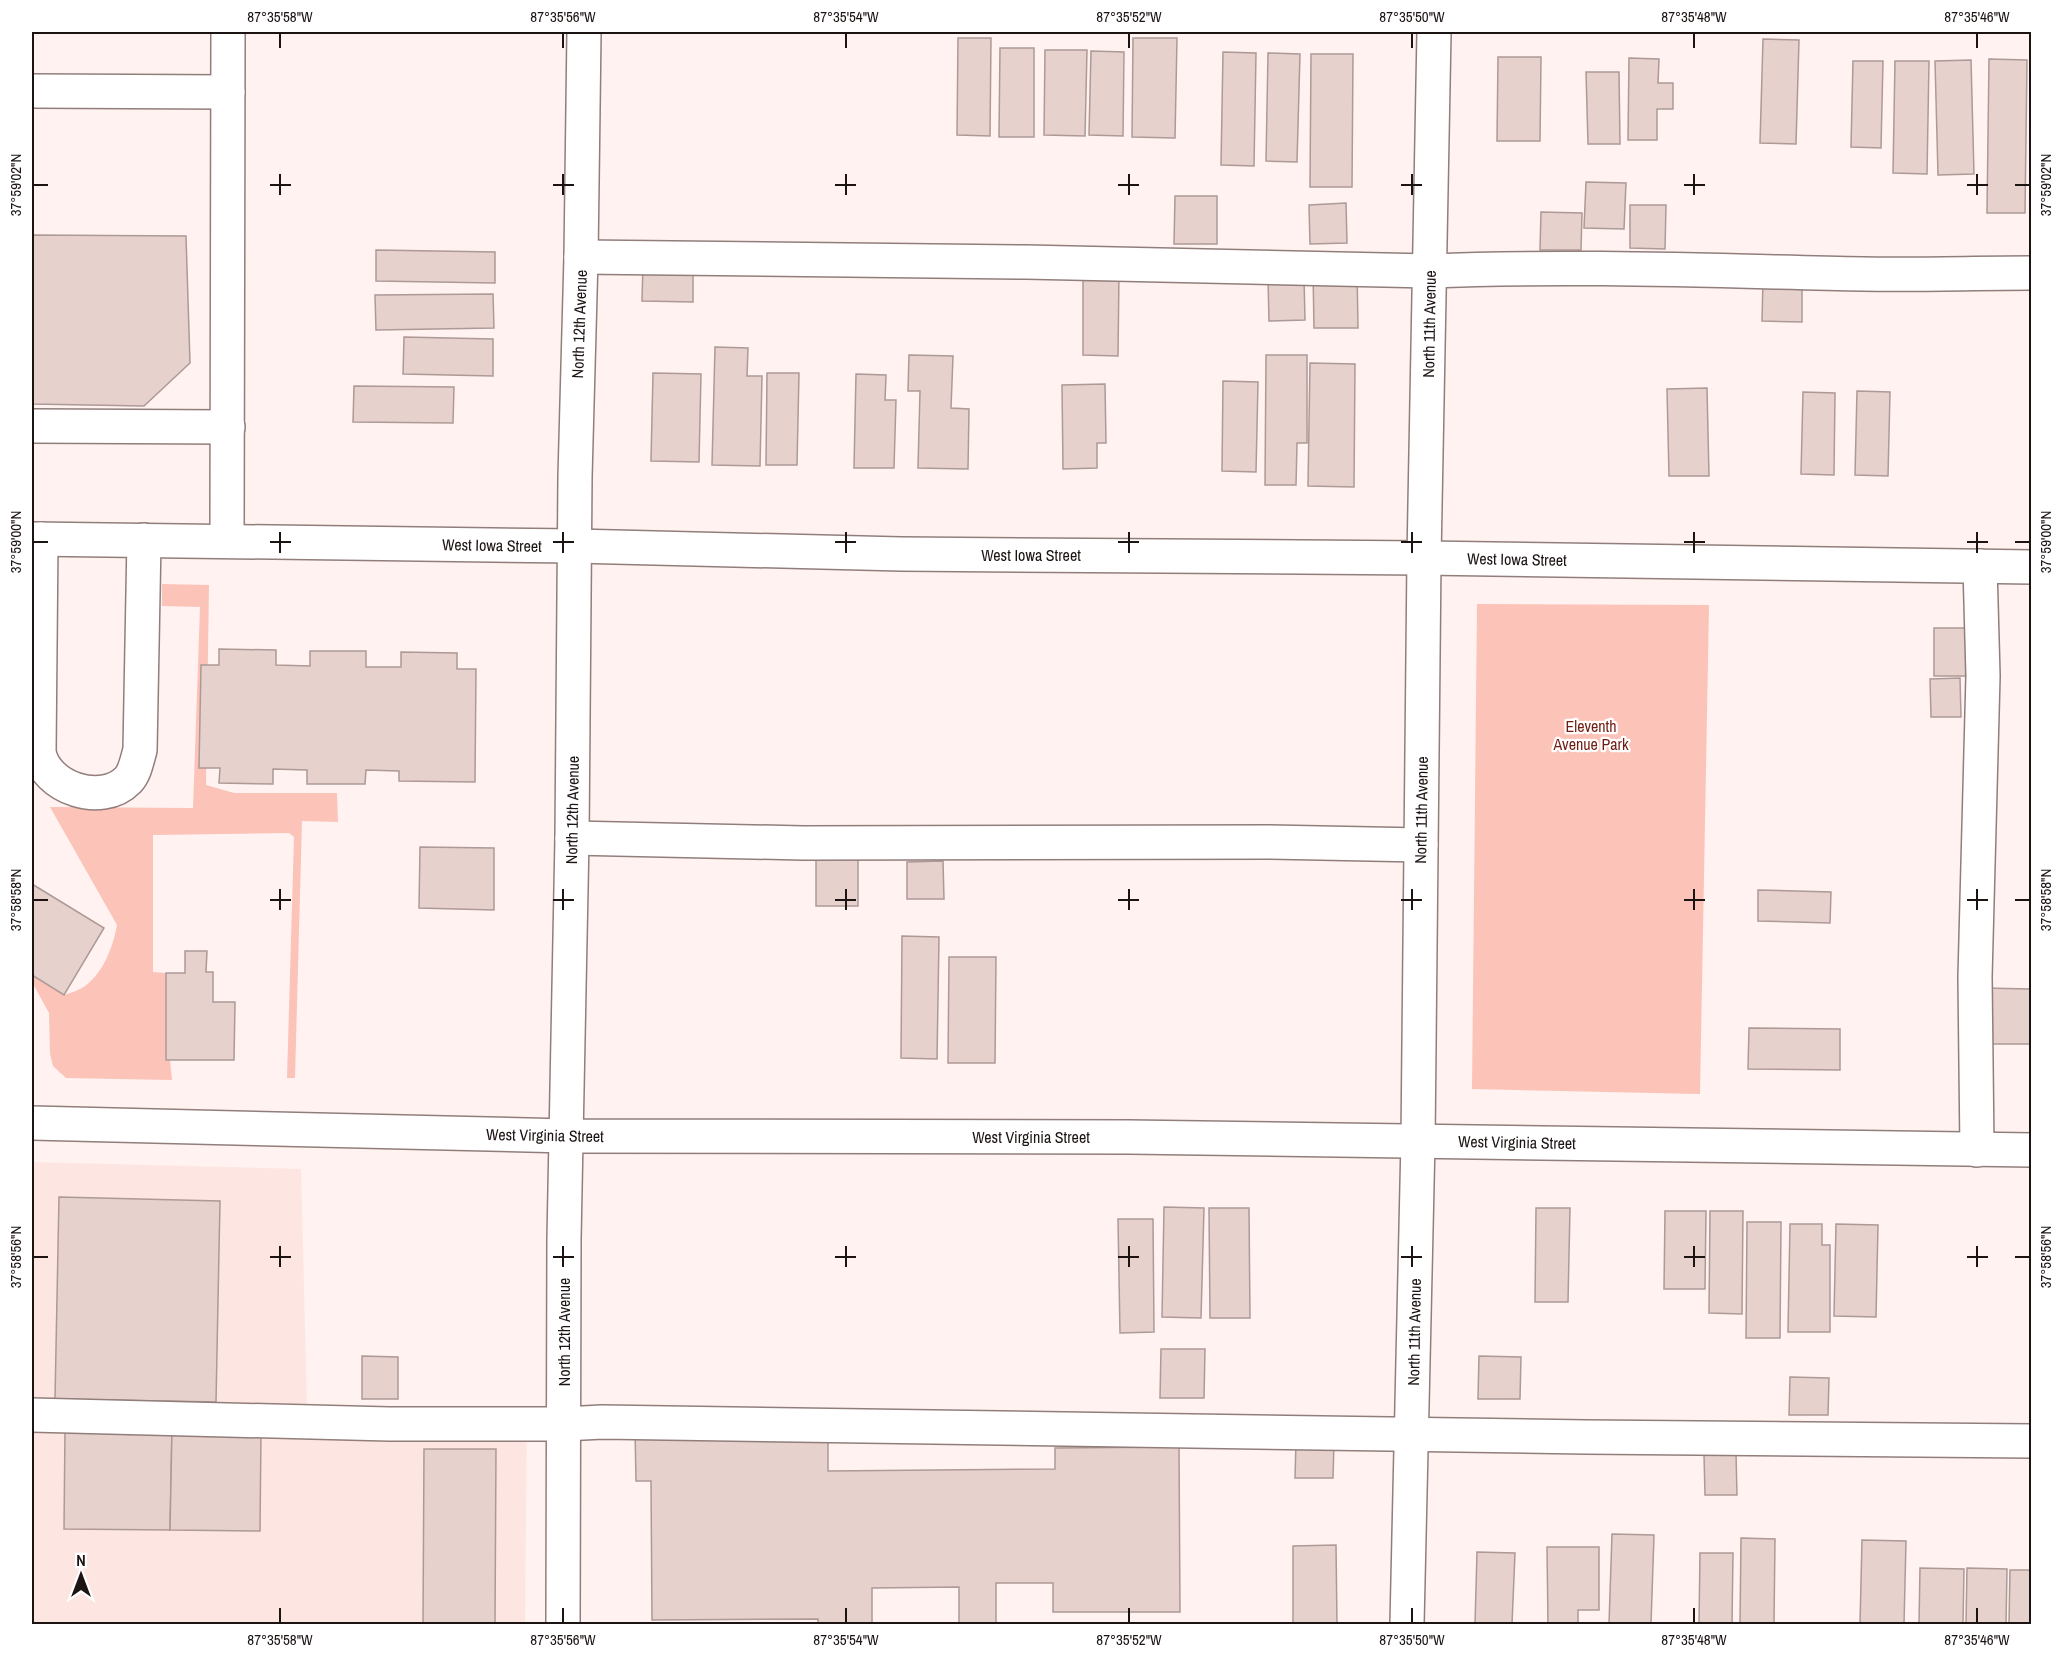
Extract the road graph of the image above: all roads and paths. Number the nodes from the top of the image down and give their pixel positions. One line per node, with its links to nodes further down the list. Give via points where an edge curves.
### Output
1 (228, 32): 5 (street)
2 (584, 32): 6 (street, North 12th Avenue)
3 (1434, 32): 7 (street, North 11th Avenue)
4 (32, 92): 5 (street)
5 (228, 92): 10 (street)
6 (581, 257): 7 (street); 14 (street, North 12th Avenue)
7 (1430, 271): 8 (street); 15 (street, North 11th Avenue)
8 (2031, 273)
9 (32, 426): 10 (street)
10 (228, 427): 13 (street)
11 (36, 539): 12 (street, West Iowa Street); 12 (street, via 41,764 65,786 87,793 110,791 128,780 140,750)
12 (144, 540): 13 (street, West Iowa Street)
13 (227, 541): 14 (street, West Iowa Street)
14 (575, 546): 15 (street, West Iowa Street, via 901,554); 18 (street, North 12th Avenue)
15 (1424, 558): 16 (street, West Iowa Street); 19 (street, North 11th Avenue)
16 (1980, 566): 17 (street, West Iowa Street); 23 (street, via 1983,676 1975,977)
17 (2031, 567)
18 (572, 838): 19 (street, via 803,843); 21 (street, North 12th Avenue)
19 (1421, 845): 22 (street, North 11th Avenue)
20 (32, 1123): 21 (street, West Virginia Street)
21 (567, 1136): 22 (street, West Virginia Street); 26 (street, North 12th Avenue)
22 (1418, 1141): 23 (street, West Virginia Street); 27 (street, North 11th Avenue)
23 (1977, 1150): 24 (street, West Virginia Street)
24 (2031, 1150)
25 (32, 1415): 26 (street, via 377,1424)
26 (564, 1424): 27 (street); 29 (street, North 12th Avenue)
27 (1411, 1433): 28 (street); 30 (street, North 11th Avenue)
28 (2031, 1441)
29 (563, 1624)
30 (1407, 1624)

